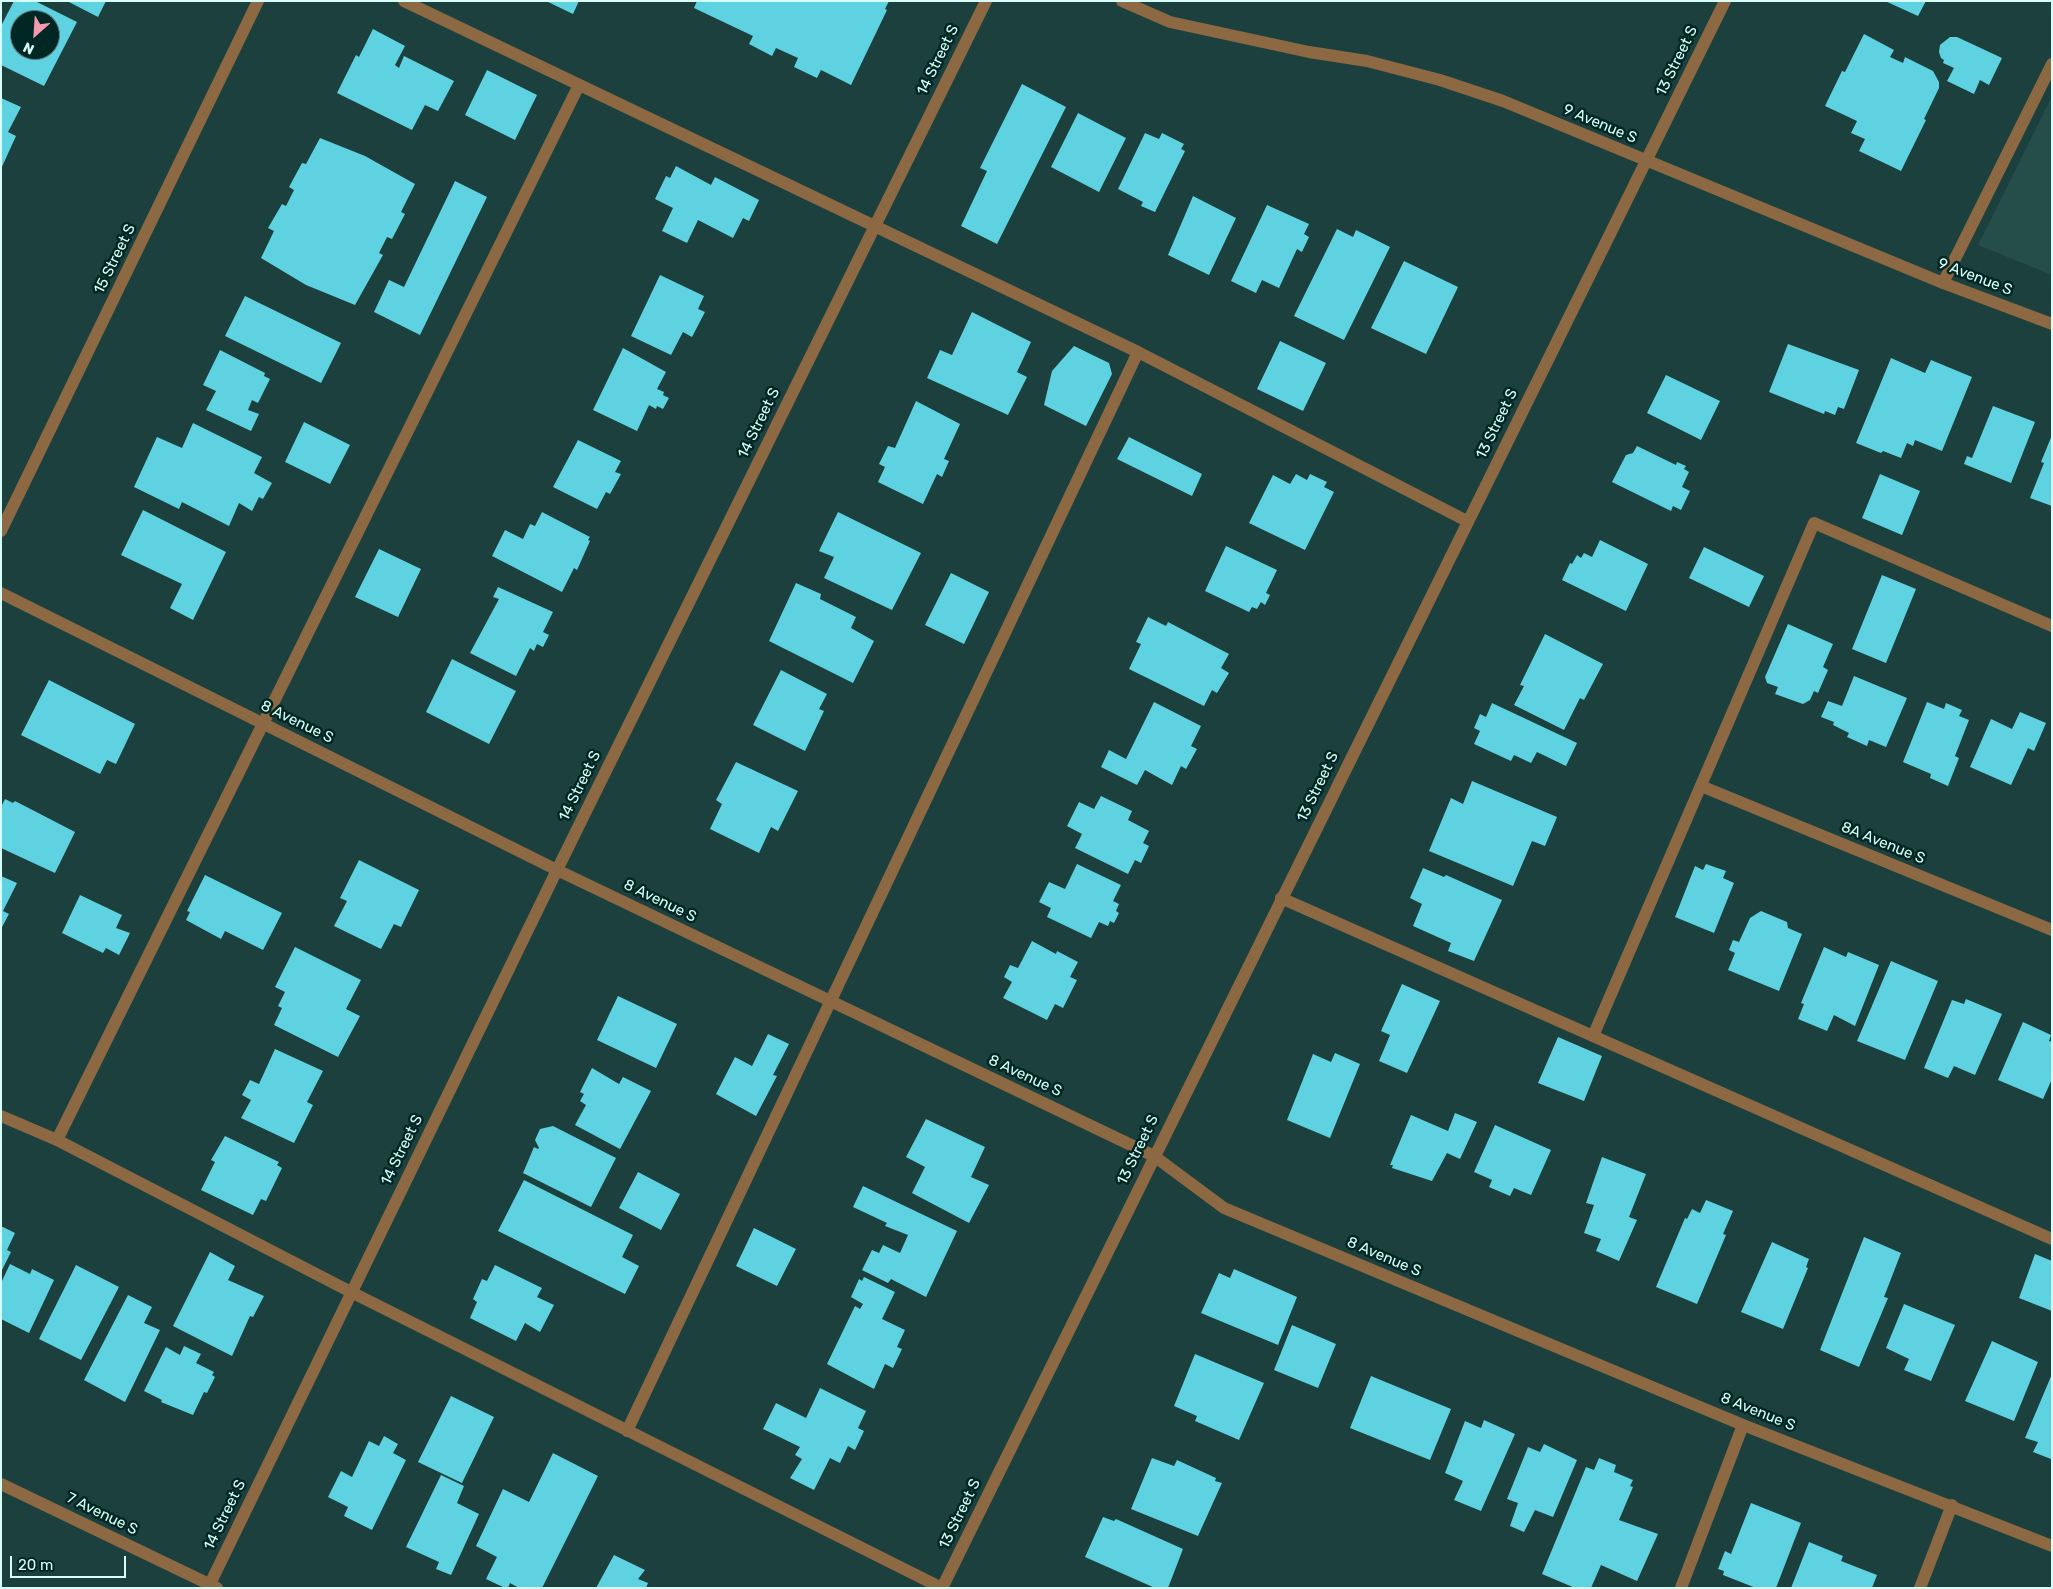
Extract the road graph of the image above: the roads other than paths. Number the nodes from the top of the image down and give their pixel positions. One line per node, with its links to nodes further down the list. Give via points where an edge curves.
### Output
1 (258, 1): 14 (street, 15 Street S)
2 (404, 1): 7 (street)
3 (986, 1): 9 (street, 14 Street S)
4 (1122, 1): 8 (street, 9 Avenue S, via 1188,27 1367,61 1440,80 1503,101)
5 (1725, 1): 8 (street, 13 Street S)
6 (2052, 64): 10 (street)
7 (579, 85): 9 (street); 17 (street)
8 (1646, 160): 10 (street, 9 Avenue S); 13 (street, 13 Street S)
9 (874, 226): 12 (street); 19 (street, 14 Street S)
10 (1944, 283): 11 (street, 9 Avenue S)
11 (2052, 324)
12 (1138, 352): 13 (street); 22 (street)
13 (1467, 521): 20 (street, 13 Street S)
14 (1, 531)
15 (1, 593): 17 (street, 8 Avenue S)
16 (2052, 626): 18 (street, via 1814,523)
17 (262, 723): 19 (street, 8 Avenue S); 25 (street)
18 (1701, 786): 21 (street, 8A Avenue S); 23 (street)
19 (557, 870): 22 (street, 8 Avenue S); 28 (street, 14 Street S)
20 (1281, 898): 23 (street); 26 (street, 13 Street S)
21 (2052, 930)
22 (829, 1000): 26 (street, 8 Avenue S); 30 (street)
23 (1593, 1036): 27 (street)
24 (1, 1116): 25 (street)
25 (57, 1140): 28 (street)
26 (1154, 1156): 29 (street, 8 Avenue S, via 1224,1208); 35 (street, 13 Street S)
27 (2052, 1239)
28 (351, 1292): 30 (street); 34 (street, 14 Street S)
29 (1743, 1425): 32 (street, 8 Avenue S); 36 (street)
30 (627, 1430): 35 (street)
31 (1, 1484): 34 (street, 7 Avenue S)
32 (1952, 1505): 33 (street, 8 Avenue S); 37 (street)
33 (2052, 1546)
34 (211, 1587)
35 (942, 1588)
36 (1681, 1588)
37 (1920, 1588)

